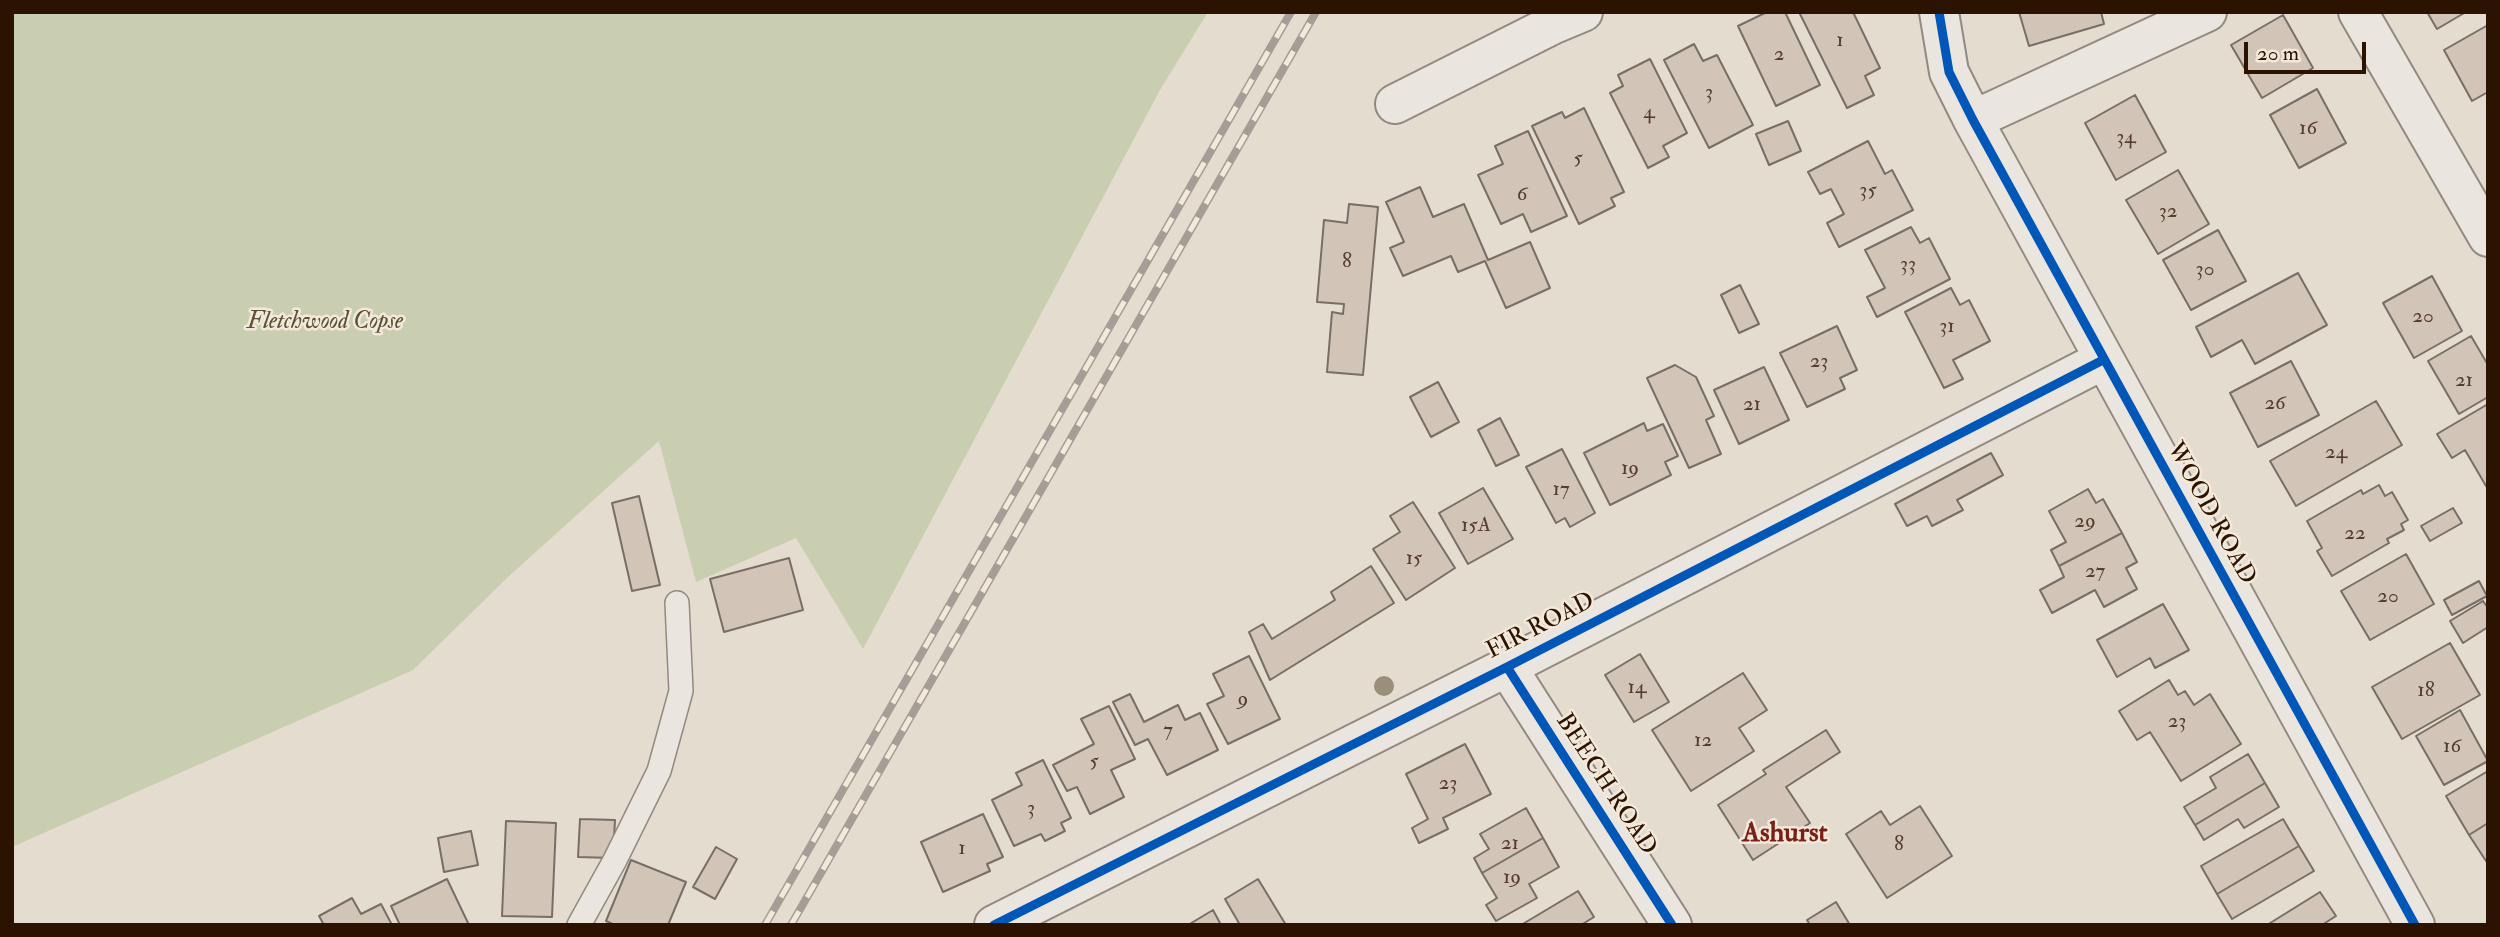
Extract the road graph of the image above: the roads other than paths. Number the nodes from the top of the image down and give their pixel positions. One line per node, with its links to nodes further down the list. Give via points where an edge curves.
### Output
1 (1583, 12): 5 (street)
2 (1939, 12): 6 (street, WOOD ROAD, via 1949,72)
3 (2207, 12): 6 (street)
4 (2358, 12): 7 (street)
5 (1395, 104)
6 (1973, 120): 8 (street, WOOD ROAD)
7 (2488, 237)
8 (2103, 360): 10 (street, FIR ROAD); 14 (street, WOOD ROAD)
9 (677, 603): 11 (lane, via 681,691 659,771)
10 (1507, 667): 12 (street, FIR ROAD); 13 (street, BEECH ROAD)
11 (579, 925)
12 (994, 925)
13 (1672, 925)
14 (2415, 925)

